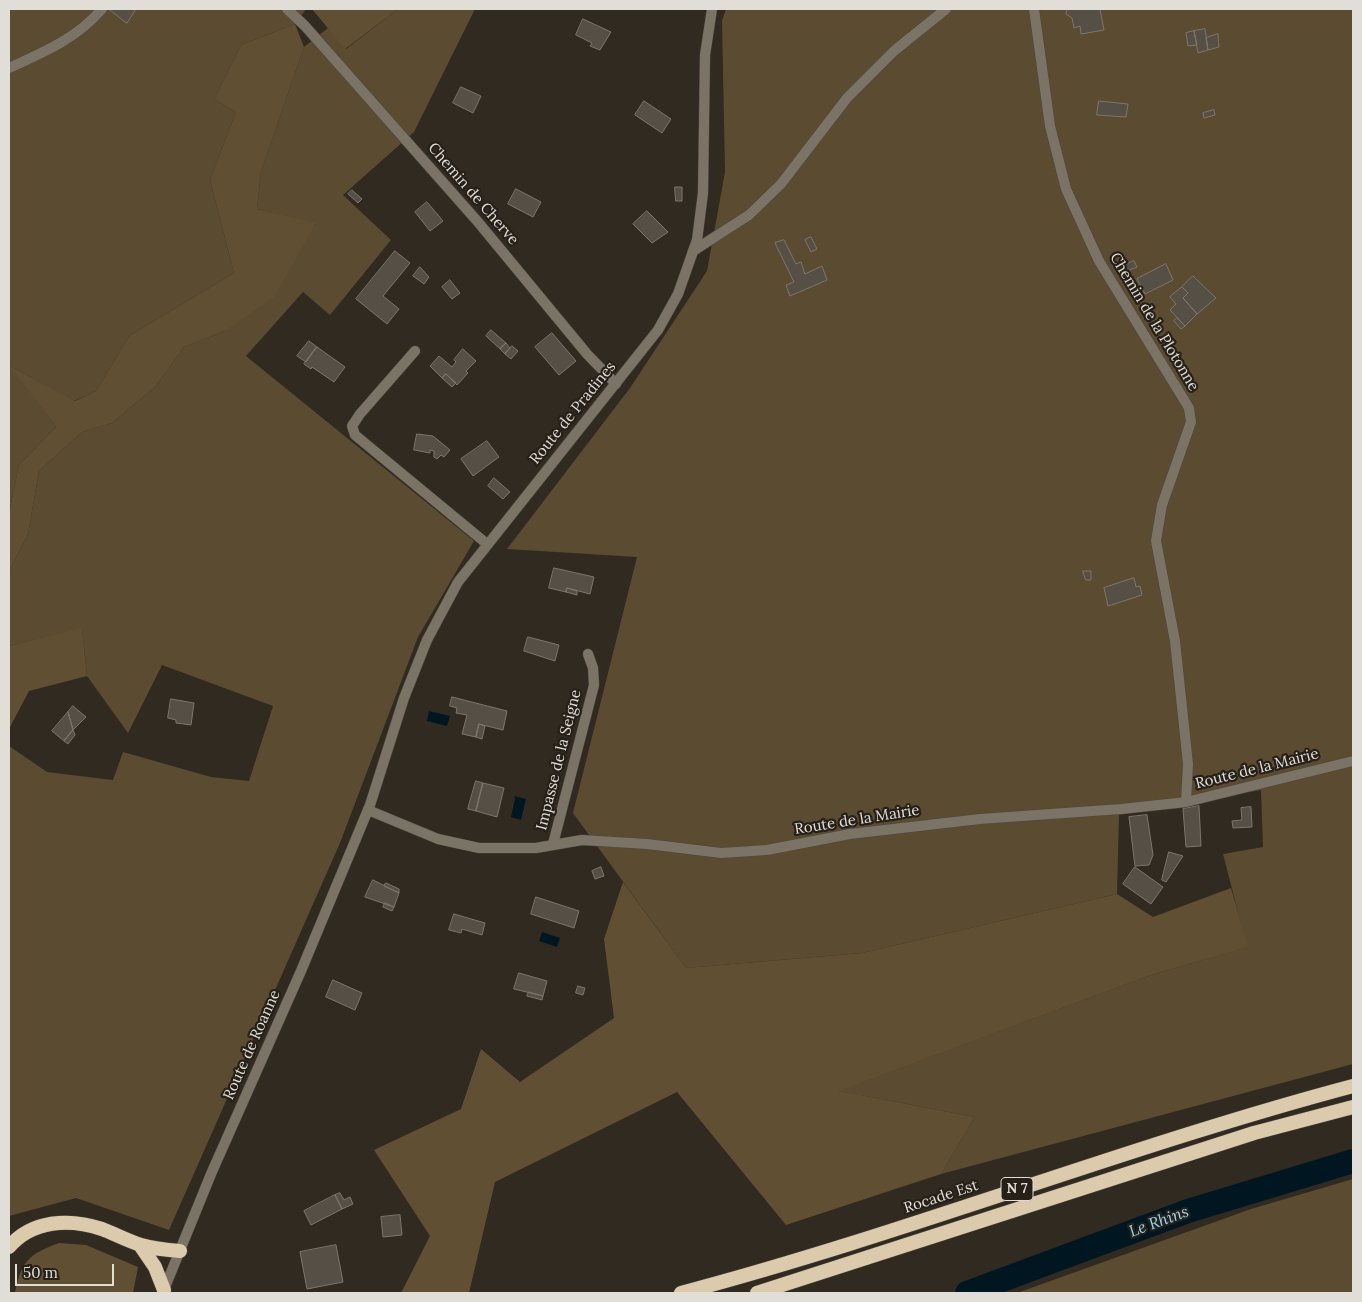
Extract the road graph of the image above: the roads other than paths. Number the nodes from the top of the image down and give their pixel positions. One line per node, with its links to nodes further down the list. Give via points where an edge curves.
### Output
1 (102, 9): 6 (street, via 59,46)
2 (287, 9): 9 (street, Chemin de Cherve, via 460,201 587,354)
3 (712, 9): 7 (street, Route de Pradines, via 705,55 703,193)
4 (946, 9): 7 (street, via 894,51 847,98 781,184 749,215)
5 (1034, 9): 13 (street, Chemin de la Plotonne, via 1050,126 1066,189 1099,261 1189,408 1191,422 1162,505 1156,541 1175,641 1188,764)
6 (9, 68)
7 (693, 251): 9 (street, Route de Pradines, via 678,294 658,330)
8 (415, 351): 10 (street, via 360,414 352,426 355,435)
9 (616, 384): 10 (street, Route de Pradines)
10 (487, 544): 14 (street, Route de Pradines, via 458,582 427,640 404,698)
11 (588, 654): 15 (street, Impasse de la Seigne, via 594,685)
12 (1353, 761): 13 (street, Route de la Mairie)
13 (1186, 802): 15 (street, Route de la Mairie, via 980,819 850,834 767,850 721,853 582,840)
14 (368, 810): 15 (street, Route de la Mairie, via 438,839 479,848 536,848); 20 (street, Route de Roanne)
15 (553, 844)
16 (1353, 1086): 22 (highway, Rocade Est / N 7, via 1249,1113 966,1206)
17 (1353, 1107): 23 (highway, N 7, via 1254,1133)
18 (140, 1245): 19 (highway, via 101,1229 68,1222 50,1223 33,1229 16,1238); 20 (highway); 21 (highway, via 155,1267)
19 (9, 1247)
20 (180, 1251): 21 (street, Route de Roanne)
21 (163, 1292)
22 (681, 1293)
23 (757, 1293)

